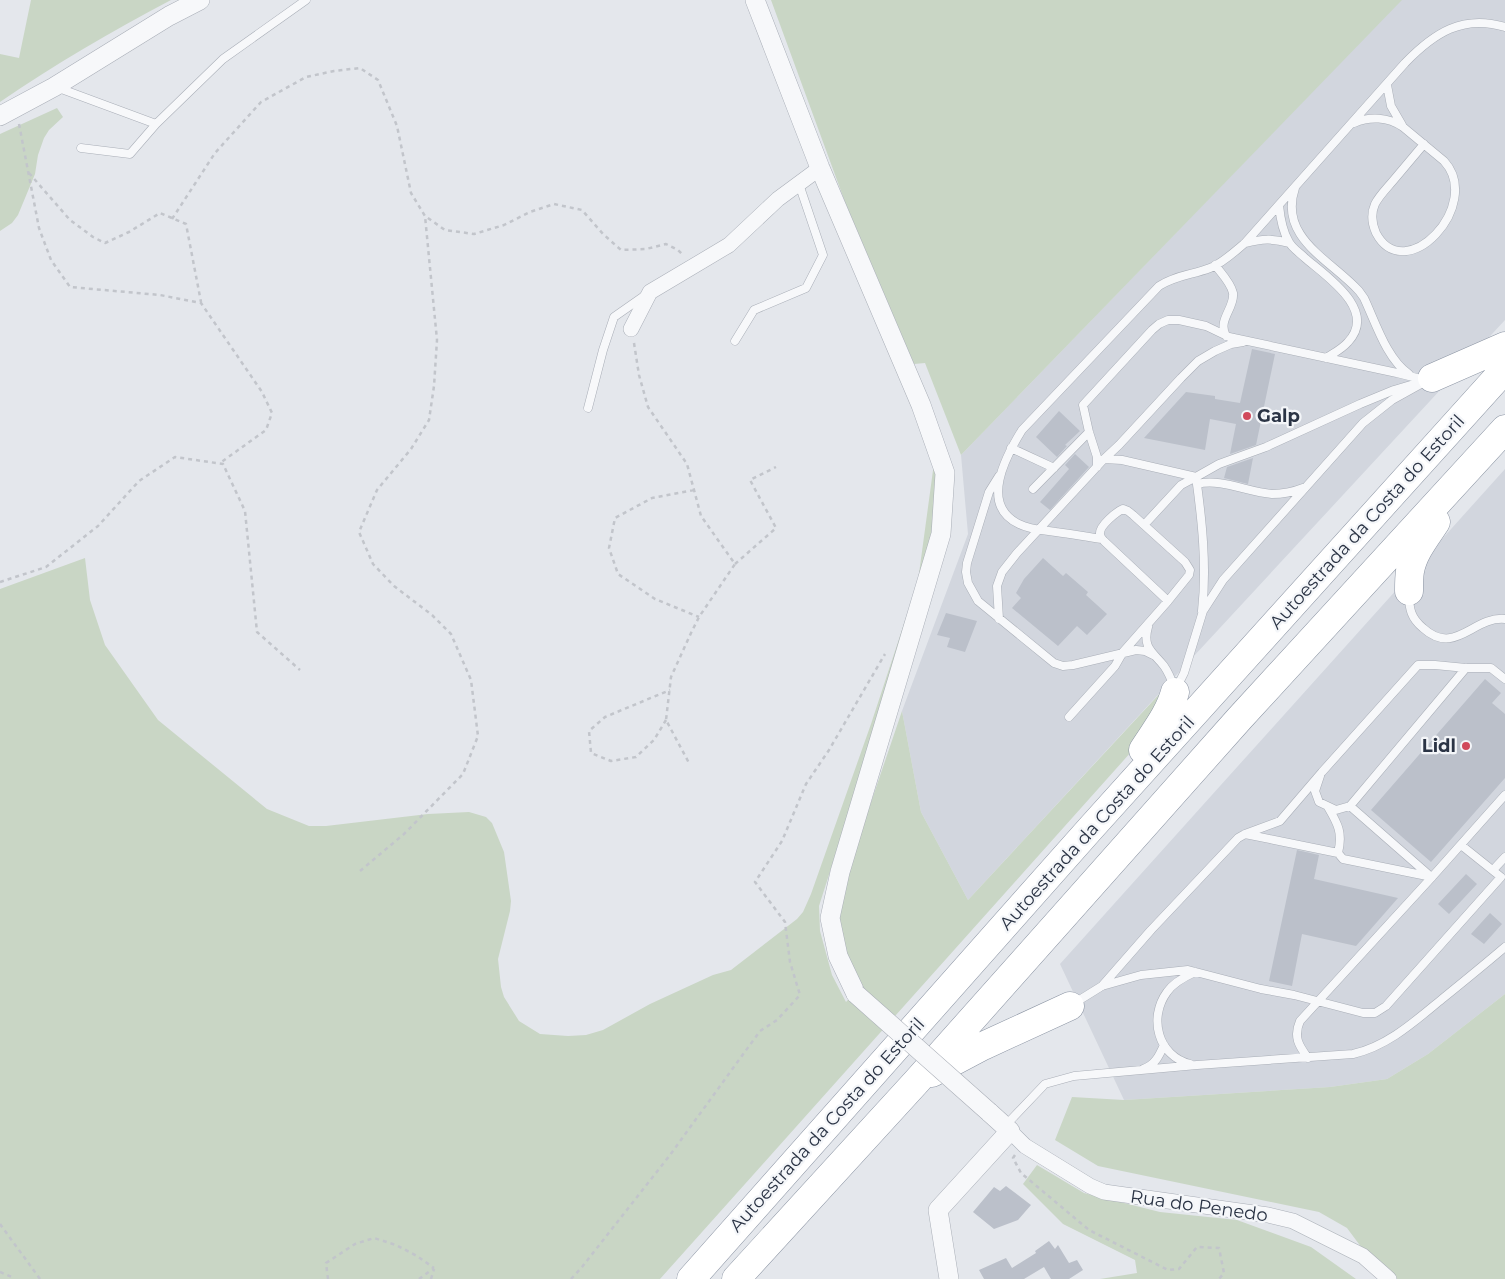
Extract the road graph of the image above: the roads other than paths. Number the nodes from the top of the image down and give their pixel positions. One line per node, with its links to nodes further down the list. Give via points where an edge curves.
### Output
1 (200, 0): 6 (street)
2 (306, 0): 8 (lane, via 223,59)
3 (755, 0): 13 (street)
4 (1505, 27): 5 (lane, via 1476,22 1442,32 1418,50)
5 (1387, 85): 9 (lane); 10 (lane, via 1392,106)
6 (54, 87): 7 (street); 8 (lane)
7 (8, 112)
8 (156, 124): 12 (lane, via 130,154)
9 (1351, 124): 10 (lane, via 1376,118); 15 (lane)
10 (1403, 127): 11 (lane)
11 (1424, 144): 11 (lane, via 1451,171 1455,184 1454,201 1440,229 1426,243 1410,251 1396,250 1382,242 1375,231 1372,219 1374,206)
12 (81, 148)
13 (820, 168): 14 (street); 76 (street, bridge, via 921,405 945,473 941,534 840,872 830,918 838,956 856,994)
14 (799, 184): 20 (street, via 729,245); 23 (lane, via 823,255 806,288 754,310)
15 (1296, 186): 16 (lane); 28 (lane, via 1293,214 1300,236 1361,294 1400,366 1414,376)
16 (1279, 205): 17 (lane); 18 (lane)
17 (1245, 243): 18 (lane, via 1269,239); 19 (lane)
18 (1289, 243): 26 (lane, via 1346,294 1355,309 1352,339)
19 (1215, 266): 22 (lane, via 1232,293 1223,328); 32 (lane, via 1174,278 1153,291 1026,424)
20 (650, 292): 21 (street); 29 (lane, via 614,317)
21 (631, 330)
22 (1226, 336): 24 (lane); 30 (lane, via 1187,321 1168,320 1159,324 1083,405)
23 (734, 341)
24 (1250, 341): 26 (lane); 33 (lane, via 1231,344 1198,362)
25 (1505, 346): 28 (highway)
26 (1326, 358): 28 (lane, via 1421,379)
27 (1505, 369): 59 (highway, Autoestrada da Costa do Estoril)
28 (1432, 378): 37 (lane, via 1379,396 1276,443 1219,464); 38 (lane, via 1369,417)
29 (588, 408)
30 (1088, 432): 34 (lane, via 1097,457); 35 (lane)
31 (1499, 435): 43 (highway, via 1420,548 1410,570); 75 (highway, Autoestrada da Costa do Estoril, via 1239,719)
32 (1011, 448): 35 (lane); 36 (lane)
33 (1104, 459): 34 (lane); 37 (lane, via 1122,460)
34 (1096, 467): 41 (lane)
35 (1054, 468): 39 (lane)
36 (1000, 474): 41 (lane, via 998,494 1003,510 1012,520); 46 (lane, via 989,492 966,572 974,596)
37 (1196, 480): 38 (lane, via 1271,494); 40 (lane, via 1181,485); 45 (lane, via 1201,508 1204,581)
38 (1305, 488): 45 (lane, via 1223,580)
39 (1033, 489)
40 (1144, 525): 42 (lane, via 1123,509 1101,528); 44 (lane, via 1180,556 1190,570 1186,582)
41 (1038, 530): 42 (lane); 46 (lane, via 999,580)
42 (1102, 539): 44 (lane)
43 (1409, 591): 47 (lane, via 1410,612 1422,628 1438,637 1457,638 1489,621)
44 (1168, 600): 48 (lane)
45 (1201, 616): 53 (lane)
46 (999, 619): 49 (lane, via 1057,665 1073,665)
47 (1505, 620)
48 (1148, 625): 49 (lane); 50 (lane, via 1146,639)
49 (1123, 652): 50 (lane, via 1145,650); 54 (lane, via 1115,666)
50 (1153, 655): 53 (lane, via 1167,671)
51 (1466, 668): 52 (lane, via 1491,668); 55 (lane, via 1418,665); 57 (lane)
52 (1505, 679)
53 (1175, 692): 59 (highway, via 1160,725)
54 (1069, 717)
55 (1322, 772): 58 (lane, via 1315,791 1320,802); 60 (lane, via 1280,820)
56 (1505, 795): 61 (lane)
57 (1350, 806): 58 (lane, via 1336,810); 65 (lane)
58 (1328, 807): 62 (lane, via 1338,824)
59 (1090, 829): 77 (highway, Autoestrada da Costa do Estoril)
60 (1245, 834): 62 (lane); 68 (lane, via 1157,923)
61 (1461, 845): 64 (lane); 65 (lane)
62 (1338, 853): 65 (lane, via 1344,859)
63 (1505, 857): 64 (lane)
64 (1493, 870): 69 (lane, via 1501,877 1380,1011 1363,1013)
65 (1432, 878): 69 (lane)
66 (1505, 947): 72 (lane, via 1379,1046 1353,1054)
67 (1194, 972): 68 (lane, via 1141,975); 69 (lane); 71 (lane, via 1174,984 1160,1003 1157,1024)
68 (1102, 986): 70 (lane)
69 (1318, 1002): 72 (lane, via 1296,1030 1300,1048)
70 (1070, 1006): 75 (highway)
71 (1164, 1045): 73 (lane, via 1179,1060); 74 (lane, via 1159,1058 1149,1067)
72 (1308, 1058): 73 (lane)
73 (1197, 1065): 74 (lane)
74 (1131, 1072): 76 (lane, via 1074,1076 1045,1084)
75 (917, 1081): 78 (highway, Autoestrada da Costa do Estoril)
76 (1007, 1129): 79 (street, via 938,1210); 80 (street, Rua do Penedo, via 1024,1146 1104,1192 1293,1221 1363,1256)
77 (690, 1279)
78 (736, 1279)
79 (949, 1279)
80 (1389, 1279)

